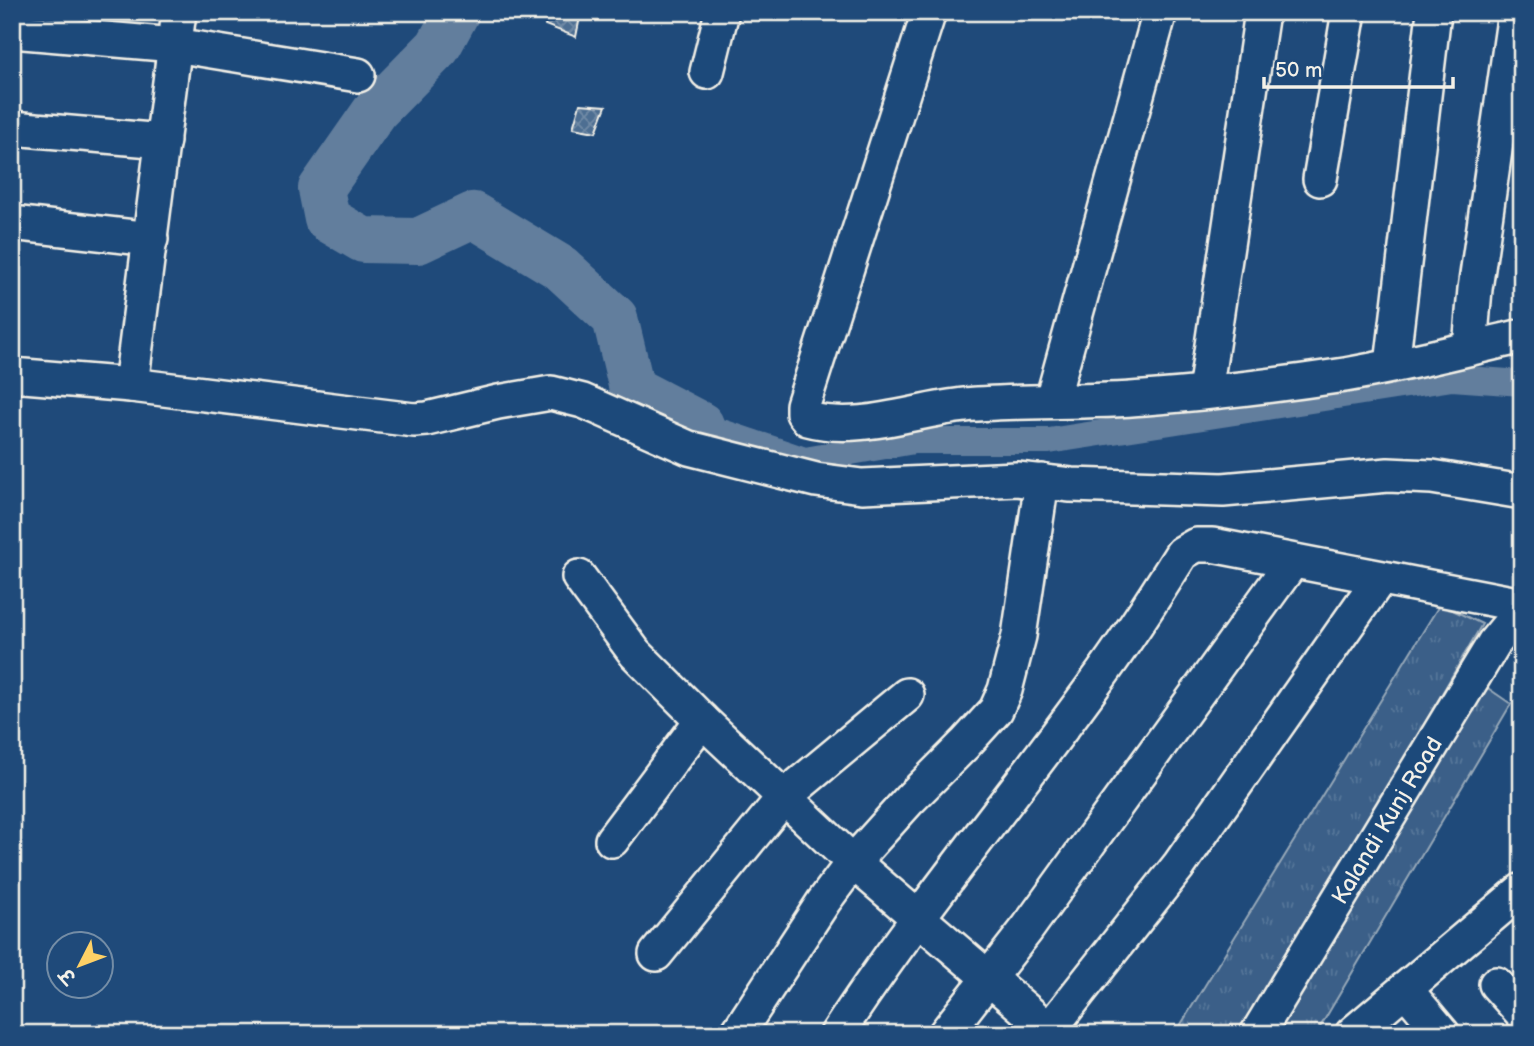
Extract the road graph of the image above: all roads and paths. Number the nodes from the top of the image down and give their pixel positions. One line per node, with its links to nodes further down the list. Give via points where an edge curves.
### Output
1 (180, 12): 10 (street)
2 (722, 12): 11 (street)
3 (929, 12): 24 (street, via 803,413 818,422 868,421 963,405)
4 (1160, 12): 24 (street)
5 (1262, 12): 23 (street)
6 (1349, 12): 15 (street)
7 (1434, 12): 20 (street)
8 (1515, 12): 19 (street)
9 (12, 31): 10 (street)
10 (175, 45): 12 (street); 14 (street)
11 (707, 72)
12 (358, 75)
13 (12, 128): 14 (street)
14 (163, 141): 17 (street)
15 (1320, 179)
16 (12, 223): 17 (street)
17 (151, 239): 22 (street)
18 (1522, 336): 19 (street)
19 (1470, 348): 20 (street)
20 (1392, 365): 23 (street)
21 (12, 375): 22 (street)
22 (131, 385): 25 (street, via 414,420 551,393 583,401 689,448 816,480 862,486)
23 (1205, 392): 24 (street)
24 (1052, 400)
25 (1042, 481): 26 (street, via 1223,490 1410,475); 35 (street, via 1019,636 1000,702 984,725)
26 (1522, 492)
27 (1292, 562): 29 (street); 37 (street, via 1212,545 1196,545 1182,553 1093,686); 39 (street)
28 (579, 576): 32 (street, via 635,653)
29 (1381, 578): 30 (street); 43 (street, via 1180,864)
30 (1522, 607): 47 (street, Kalandi Kunj Road, via 1494,643)
31 (907, 695): 33 (street)
32 (702, 720): 33 (street); 34 (street)
33 (784, 797): 35 (street); 38 (street)
34 (612, 840)
35 (853, 862): 37 (street); 44 (street)
36 (1522, 890): 41 (street)
37 (918, 917): 39 (street); 45 (street)
38 (656, 954)
39 (988, 978): 43 (street); 46 (street)
40 (1496, 984): 42 (street)
41 (1405, 989): 48 (street); 49 (street)
42 (1522, 1013)
43 (1049, 1032)
44 (737, 1034)
45 (837, 1034)
46 (945, 1034)
47 (1257, 1034)
48 (1352, 1034)
49 (1443, 1034)

